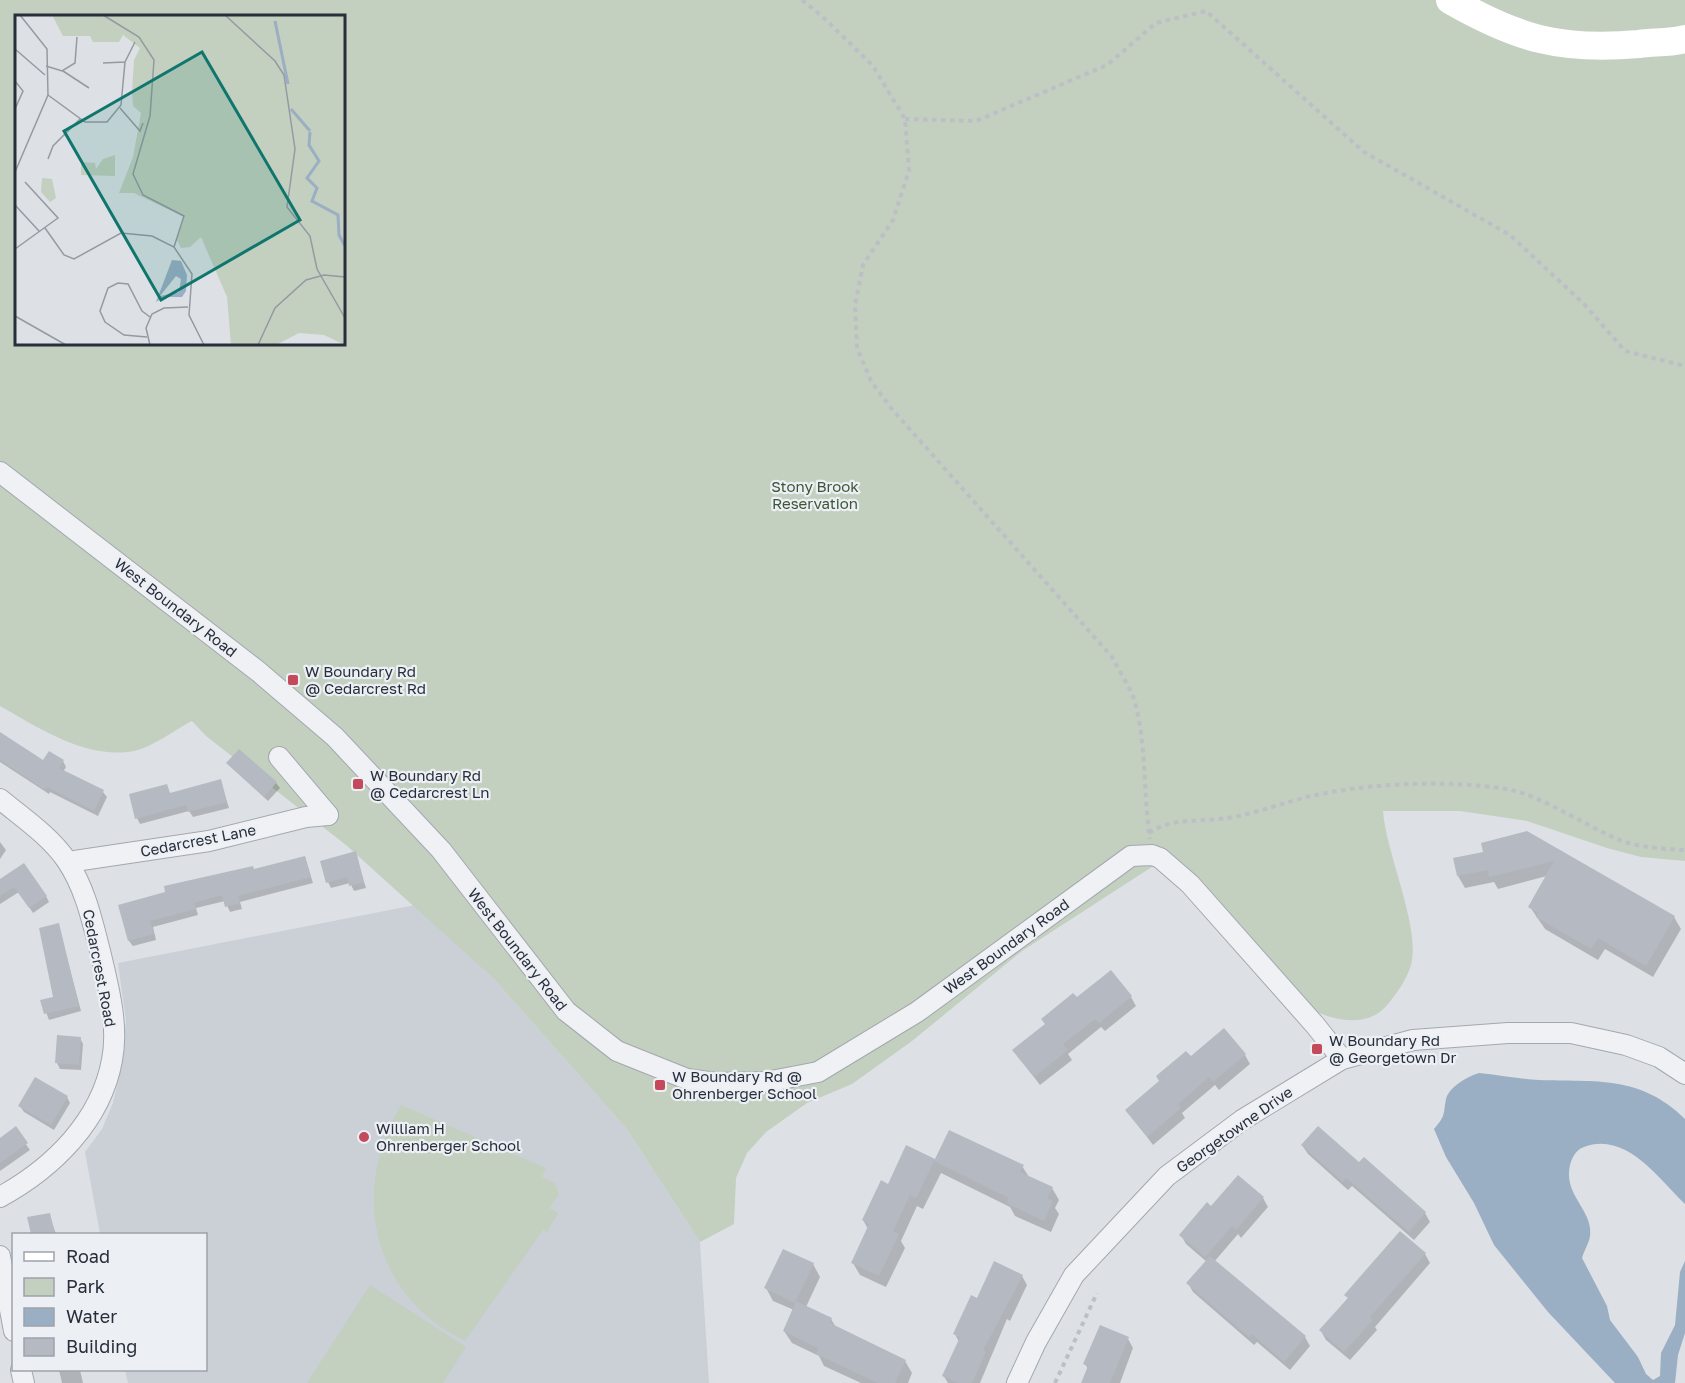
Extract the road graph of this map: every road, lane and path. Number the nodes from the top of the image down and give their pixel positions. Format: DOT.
graph roads {
  1 [pos="802,0"];
  2 [pos="1450,0"];
  3 [pos="1685,39"];
  4 [pos="905,119"];
  5 [pos="1685,366"];
  6 [pos="0,472"];
  7 [pos="279,756"];
  8 [pos="0,799"];
  9 [pos="1149,833"];
  10 [pos="1685,850"];
  11 [pos="1152,855"];
  12 [pos="68,862"];
  13 [pos="1342,1059"];
  14 [pos="1685,1074"];
  15 [pos="0,1197"];
  16 [pos="0,1256"];
  17 [pos="1097,1293"];
  18 [pos="12,1320"];
  19 [pos="1017,1383"];
  20 [pos="1055,1383"];
  1 -- 4 [label="path"];
  2 -- 3 [label="main road"];
  4 -- 5 [label="path"];
  4 -- 9 [label="path"];
  6 -- 11 [label="street, West Boundary Road"];
  7 -- 12 [label="street, Cedarcrest Lane"];
  8 -- 12 [label="street, Cedarcrest Road"];
  9 -- 10 [label="path"];
  9 -- 11 [label="path"];
  11 -- 13 [label="street"];
  12 -- 15 [label="street, Cedarcrest Road"];
  13 -- 14 [label="street, Georgetowne Drive"];
  13 -- 19 [label="street, Georgetowne Drive"];
  16 -- 18 [label="street"];
  17 -- 20 [label="path"];
}
